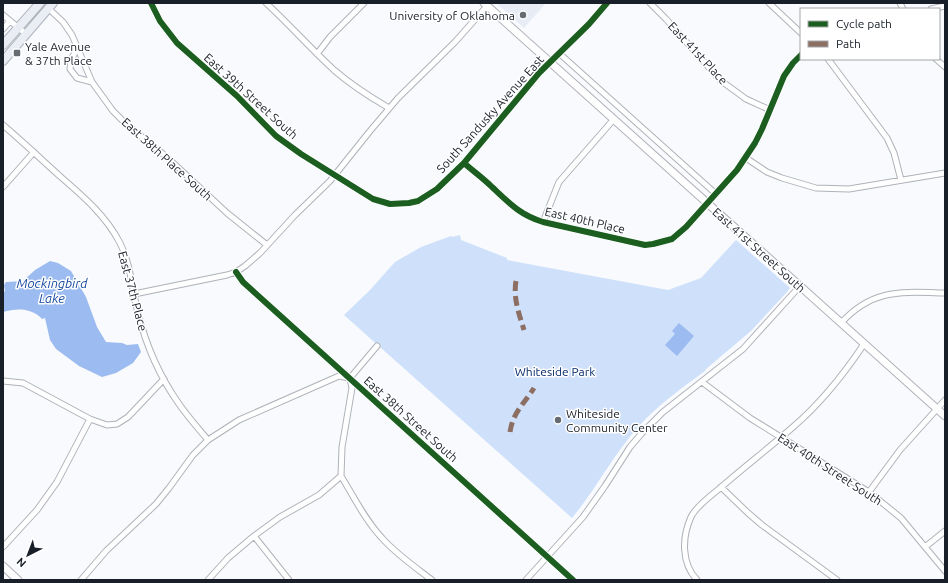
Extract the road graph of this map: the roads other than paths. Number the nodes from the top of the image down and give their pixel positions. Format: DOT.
graph roads {
  1 [pos="40,3"];
  2 [pos="151,3"];
  3 [pos="266,3"];
  4 [pos="364,3"];
  5 [pos="607,3"];
  6 [pos="650,3"];
  7 [pos="769,3"];
  8 [pos="486,4"];
  9 [pos="51,6"];
  10 [pos="3,15"];
  11 [pos="10,21"];
  12 [pos="18,28"];
  13 [pos="3,29"];
  14 [pos="800,32"];
  15 [pos="26,34"];
  16 [pos="3,45"];
  17 [pos="78,47"];
  18 [pos="317,54"];
  19 [pos="560,54"];
  20 [pos="800,56"];
  21 [pos="829,60"];
  22 [pos="937,60"];
  23 [pos="3,61"];
  24 [pos="551,62"];
  25 [pos="945,67"];
  26 [pos="92,82"];
  27 [pos="389,108"];
  28 [pos="770,110"];
  29 [pos="614,119"];
  30 [pos="3,125"];
  31 [pos="34,152"];
  32 [pos="746,158"];
  33 [pos="464,163"];
  34 [pos="945,173"];
  35 [pos="335,175"];
  36 [pos="901,180"];
  37 [pos="3,187"];
  38 [pos="716,194"];
  39 [pos="373,199"];
  40 [pos="707,204"];
  41 [pos="543,222"];
  42 [pos="267,245"];
  43 [pos="236,272"];
  44 [pos="800,286"];
  45 [pos="945,293"];
  46 [pos="134,294"];
  47 [pos="841,323"];
  48 [pos="864,344"];
  49 [pos="377,346"];
  50 [pos="350,378"];
  51 [pos="164,379"];
  52 [pos="3,381"];
  53 [pos="702,382"];
  54 [pos="945,400"];
  55 [pos="937,409"];
  56 [pos="945,416"];
  57 [pos="90,419"];
  58 [pos="780,437"];
  59 [pos="208,440"];
  60 [pos="341,476"];
  61 [pos="721,487"];
  62 [pos="869,492"];
  63 [pos="945,531"];
  64 [pos="254,536"];
  65 [pos="3,546"];
  66 [pos="925,547"];
  67 [pos="547,556"];
  68 [pos="3,566"];
  69 [pos="945,571"];
  70 [pos="18,580"];
  71 [pos="81,580"];
  72 [pos="208,580"];
  73 [pos="289,580"];
  74 [pos="432,580"];
  75 [pos="526,580"];
  76 [pos="573,580"];
  77 [pos="697,580"];
  78 [pos="837,580"];
  1 -- 12 [label="main road"];
  2 -- 35 [label="street, East 39th Street South"];
  3 -- 18 [label="street"];
  4 -- 18 [label="street"];
  5 -- 19 [label="street, South Sandusky Avenue East"];
  6 -- 28 [label="street, East 41st Place"];
  7 -- 14 [label="street"];
  8 -- 24 [label="main road, East 41st Street South"];
  8 -- 27 [label="street"];
  9 -- 15 [label="main road"];
  9 -- 17 [label="street, East 38th Place South"];
  10 -- 11 [label="street"];
  11 -- 12 [label="street"];
  11 -- 13 [label="street"];
  12 -- 15 [label="street"];
  12 -- 16 [label="main road"];
  15 -- 23 [label="main road"];
  17 -- 26 [label="street, East 38th Place South"];
  17 -- 26 [label="street"];
  18 -- 27 [label="street"];
  19 -- 24 [label="street, South Sandusky Avenue East"];
  19 -- 38 [label="street, East 41st Street South"];
  20 -- 28 [label="street, East 40th Place"];
  21 -- 36 [label="street"];
  22 -- 25 [label="street"];
  24 -- 29 [label="main road, East 41st Street South"];
  24 -- 33 [label="street, South Sandusky Avenue East"];
  26 -- 42 [label="street, East 38th Place South"];
  27 -- 35 [label="street"];
  28 -- 32 [label="street, East 40th Place"];
  29 -- 40 [label="main road, East 41st Street South"];
  29 -- 41 [label="street"];
  30 -- 31 [label="street, East 37th Place"];
  31 -- 37 [label="street"];
  31 -- 46 [label="street, East 37th Place"];
  32 -- 36 [label="street"];
  32 -- 38 [label="street, East 40th Place"];
  33 -- 39 [label="street, South Sandusky Avenue East"];
  33 -- 41 [label="street, East 40th Place"];
  34 -- 36 [label="street"];
  35 -- 39 [label="street, East 39th Street South"];
  35 -- 42 [label="street"];
  38 -- 40 [label="street, East 40th Place"];
  40 -- 41 [label="street, East 40th Place"];
  40 -- 44 [label="main road, East 41st Street South"];
  42 -- 43 [label="street"];
  43 -- 46 [label="street"];
  43 -- 50 [label="street, East 38th Street South"];
  44 -- 47 [label="main road, East 41st Street South"];
  44 -- 53 [label="street"];
  45 -- 47 [label="street"];
  46 -- 51 [label="street, East 37th Place"];
  47 -- 48 [label="main road, East 41st Street South"];
  48 -- 55 [label="main road, East 41st Street South"];
  48 -- 58 [label="street"];
  49 -- 50 [label="street"];
  50 -- 59 [label="street"];
  50 -- 60 [label="street"];
  50 -- 67 [label="street, East 38th Street South"];
  51 -- 57 [label="street"];
  51 -- 59 [label="street, East 37th Place"];
  52 -- 57 [label="street"];
  53 -- 58 [label="street, East 40th Street South"];
  53 -- 67 [label="street"];
  54 -- 55 [label="street"];
  55 -- 56 [label="main road, East 41st Street South"];
  55 -- 62 [label="street"];
  57 -- 65 [label="street"];
  58 -- 61 [label="street"];
  58 -- 62 [label="street, East 40th Street South"];
  59 -- 71 [label="street"];
  60 -- 64 [label="street"];
  60 -- 74 [label="street"];
  61 -- 77 [label="street"];
  61 -- 78 [label="street"];
  62 -- 66 [label="street, East 40th Street South"];
  63 -- 66 [label="street"];
  64 -- 72 [label="street"];
  64 -- 73 [label="street"];
  66 -- 69 [label="street, East 40th Street South"];
  67 -- 75 [label="street"];
  67 -- 76 [label="street, East 38th Street South"];
  68 -- 70 [label="main road"];
}
